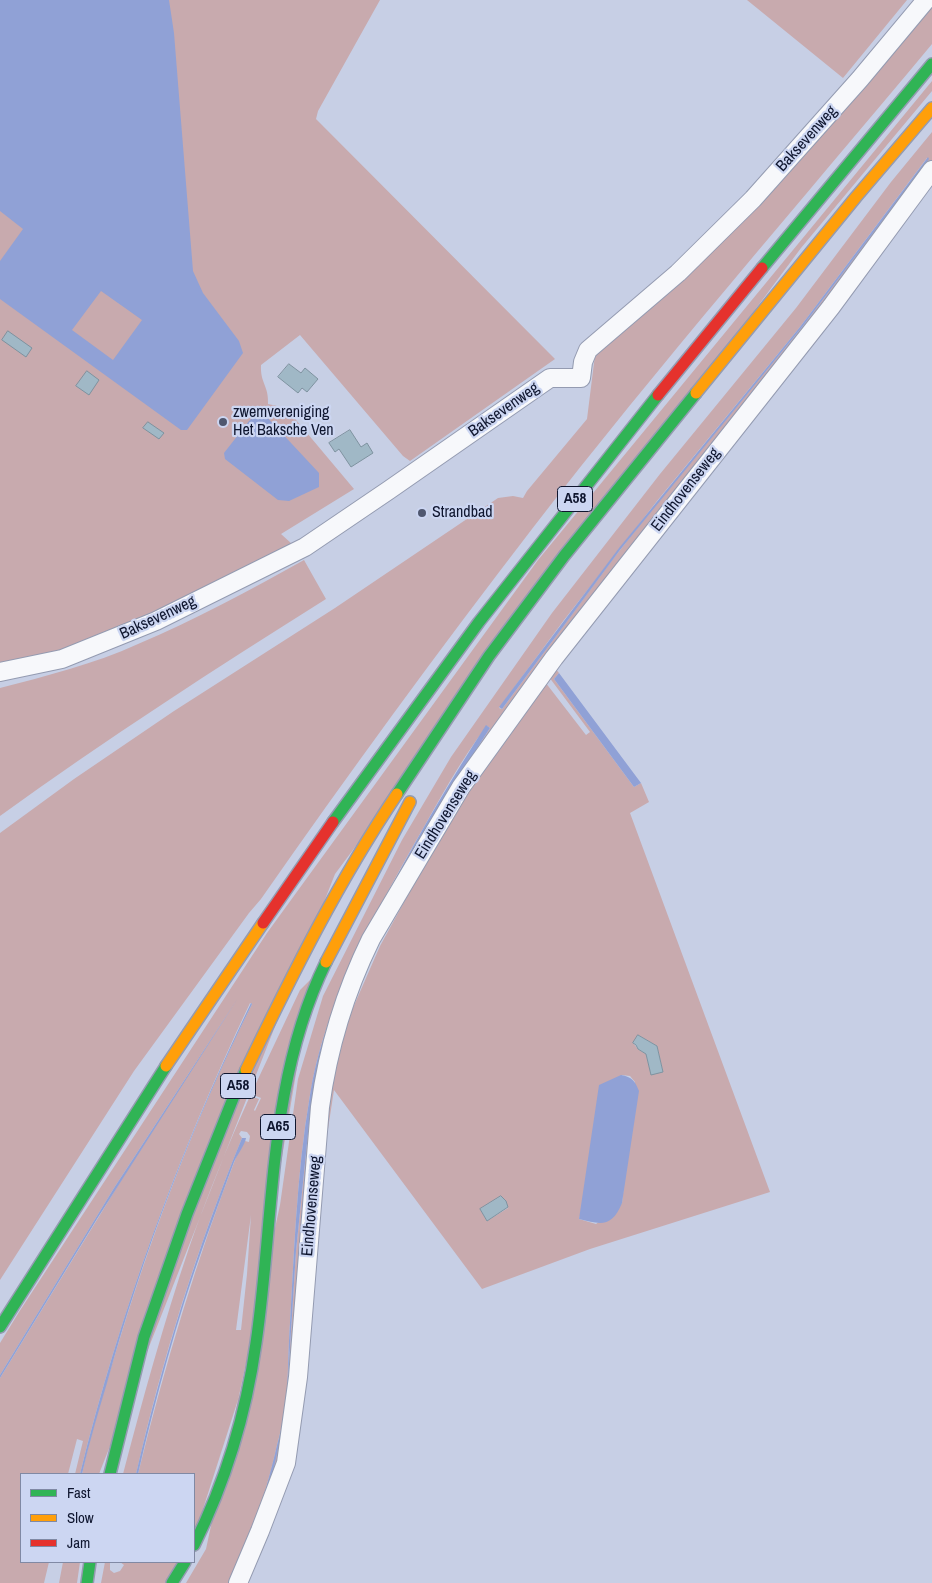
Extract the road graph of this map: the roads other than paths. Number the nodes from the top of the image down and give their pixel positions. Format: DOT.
graph roads {
  1 [pos="926,0"];
  2 [pos="932,64"];
  3 [pos="932,108"];
  4 [pos="932,170"];
  5 [pos="0,672"];
  6 [pos="439,730"];
  7 [pos="423,776"];
  8 [pos="415,793"];
  9 [pos="0,1327"];
  10 [pos="110,1473"];
  11 [pos="195,1543"];
  12 [pos="90,1563"];
  13 [pos="184,1563"];
  14 [pos="87,1583"];
  15 [pos="172,1583"];
  16 [pos="238,1583"];
  1 -- 5 [label="street, Baksevenweg"];
  2 -- 9 [label="highway, A58"];
  3 -- 6 [label="highway, A58"];
  4 -- 16 [label="street, Eindhovenseweg"];
  6 -- 7 [label="highway"];
  6 -- 10 [label="highway, A58"];
  8 -- 11 [label="highway, A65"];
  12 -- 14 [label="highway"];
  13 -- 15 [label="highway"];
}
